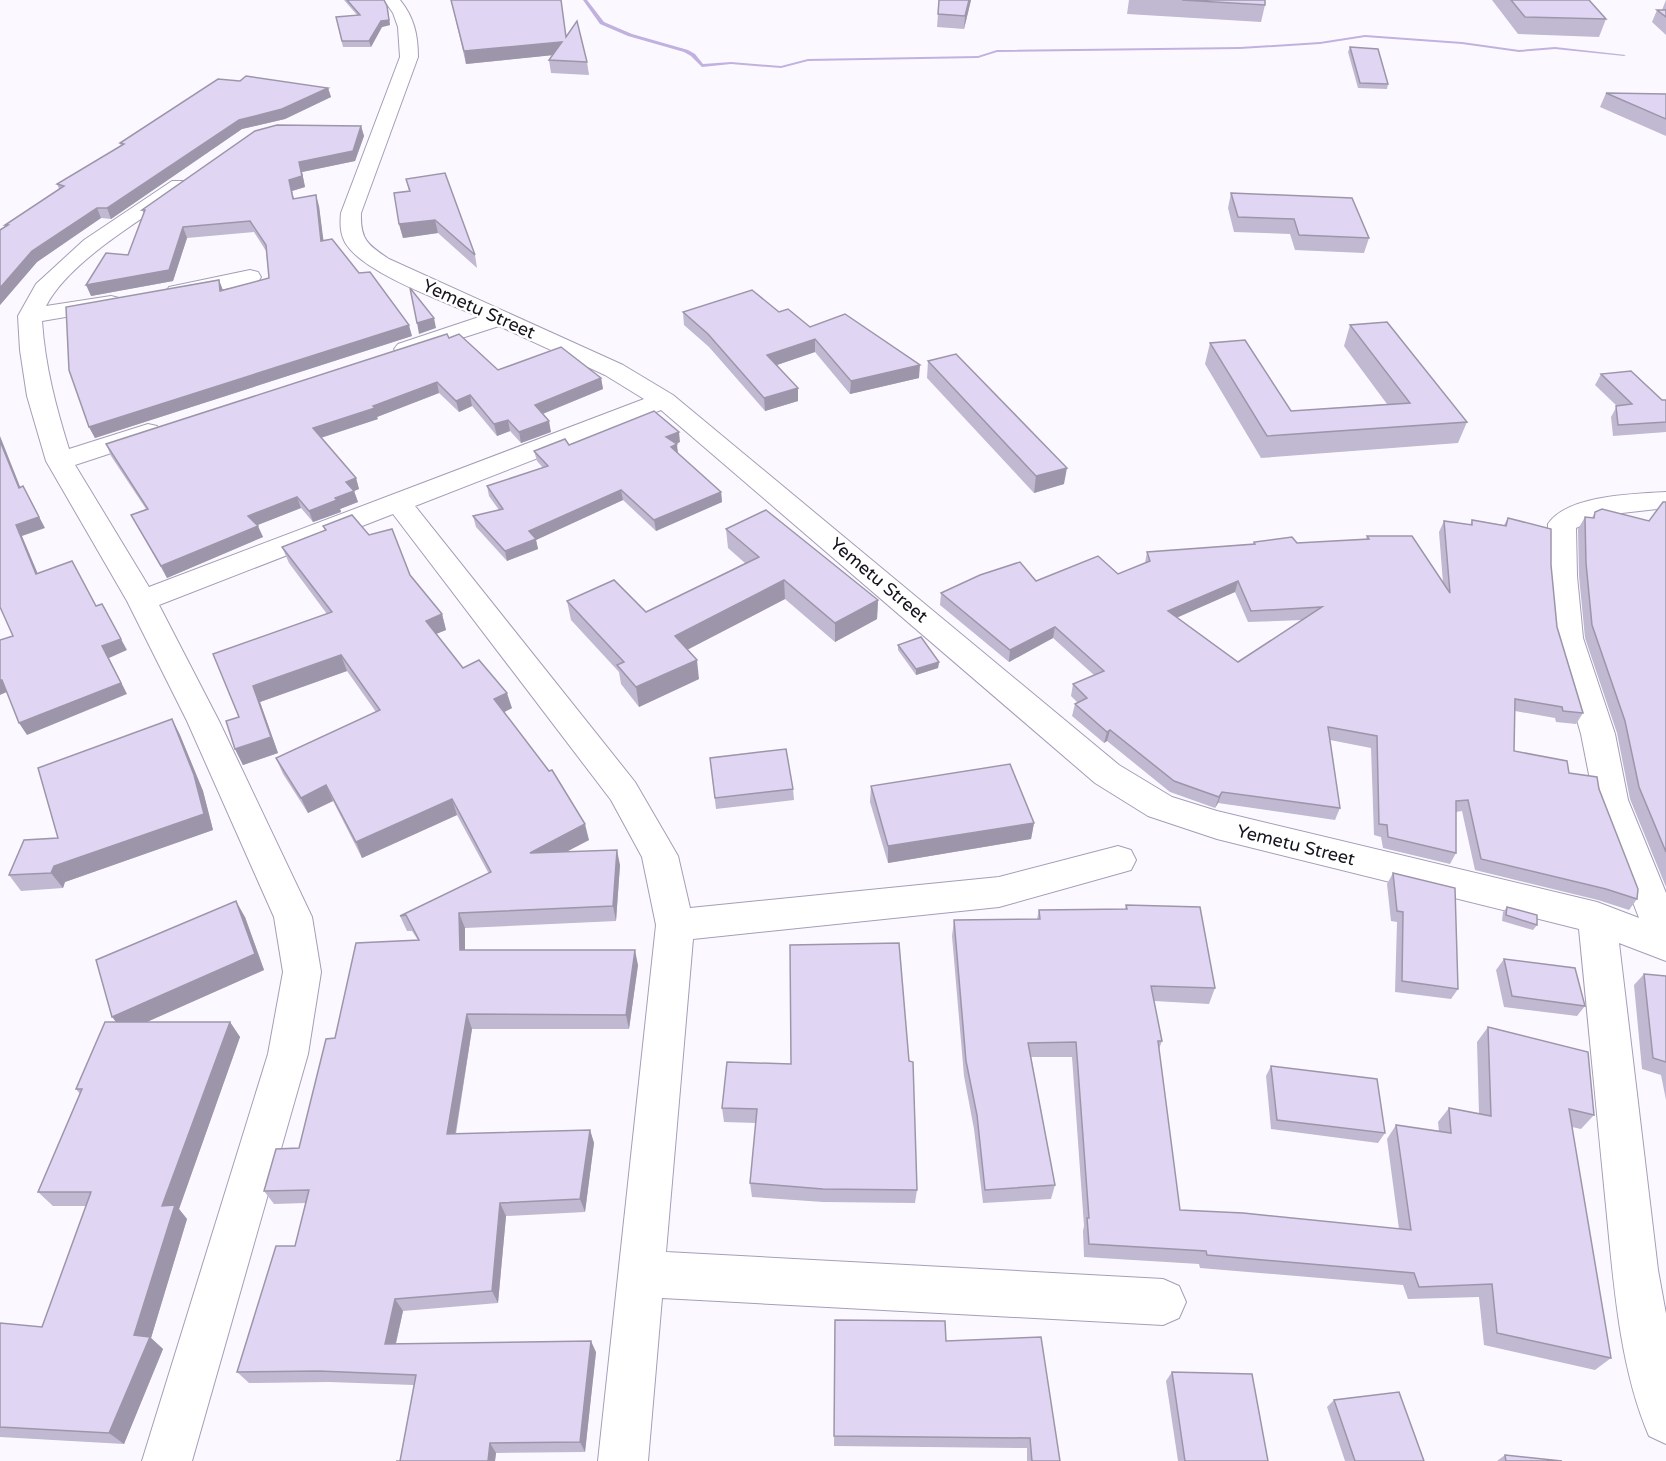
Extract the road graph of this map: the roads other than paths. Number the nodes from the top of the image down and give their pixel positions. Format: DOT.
graph roads {
  1 [pos="392,0"];
  2 [pos="349,128"];
  3 [pos="383,128"];
  4 [pos="204,168"];
  5 [pos="250,278"];
  6 [pos="30,316"];
  7 [pos="498,319"];
  8 [pos="386,355"];
  9 [pos="664,400"];
  10 [pos="172,425"];
  11 [pos="59,461"];
  12 [pos="1666,500"];
  13 [pos="398,502"];
  14 [pos="142,601"];
  15 [pos="1118,860"];
  16 [pos="1597,918"];
  17 [pos="675,925"];
  18 [pos="1666,940"];
  19 [pos="1666,945"];
  20 [pos="642,1274"];
  21 [pos="1163,1302"];
  22 [pos="1666,1419"];
  23 [pos="167,1461"];
  24 [pos="623,1461"];
  1 -- 3 [label="street, Yemetu Street"];
  2 -- 3 [label="street"];
  3 -- 7 [label="street, Yemetu Street"];
  4 -- 6 [label="street"];
  5 -- 6 [label="street"];
  6 -- 11 [label="street"];
  7 -- 8 [label="street"];
  7 -- 9 [label="street, Yemetu Street"];
  9 -- 13 [label="street"];
  9 -- 16 [label="street, Yemetu Street"];
  10 -- 11 [label="street"];
  11 -- 14 [label="street"];
  12 -- 18 [label="street"];
  13 -- 14 [label="street"];
  13 -- 17 [label="street"];
  14 -- 23 [label="street"];
  15 -- 17 [label="street"];
  16 -- 19 [label="street, Yemetu Street"];
  16 -- 22 [label="street"];
  17 -- 20 [label="street"];
  20 -- 21 [label="street"];
  20 -- 24 [label="street"];
}
